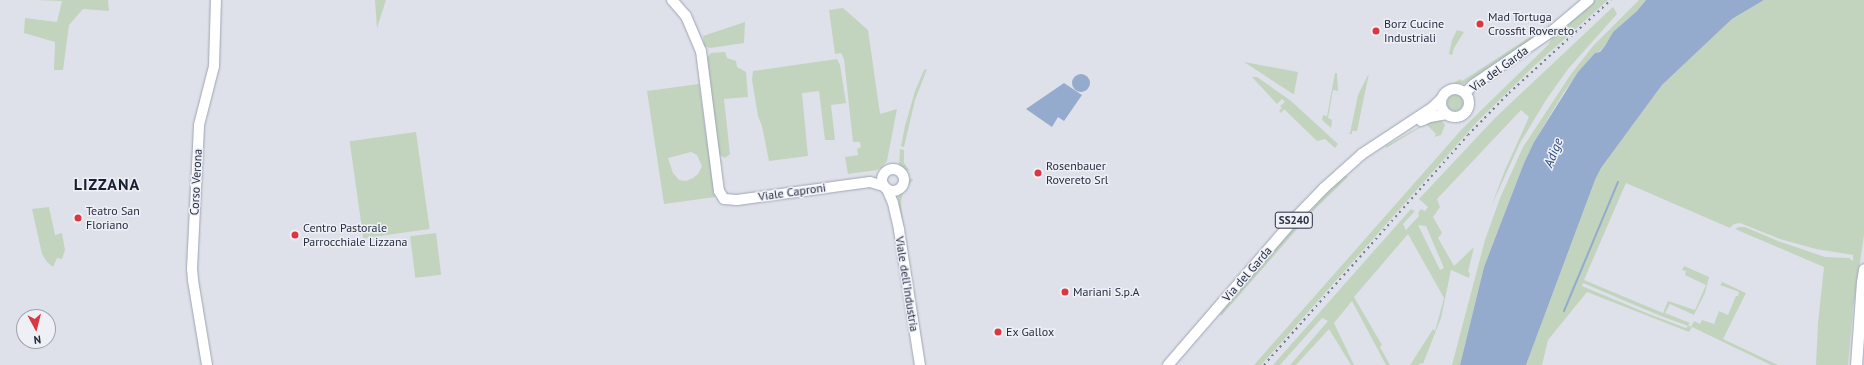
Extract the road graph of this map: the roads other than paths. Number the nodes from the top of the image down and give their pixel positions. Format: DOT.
graph roads {
  1 [pos="216,0"];
  2 [pos="672,0"];
  3 [pos="1589,0"];
  4 [pos="1465,93"];
  5 [pos="1441,99"];
  6 [pos="1447,114"];
  7 [pos="884,174"];
  8 [pos="870,182"];
  9 [pos="885,188"];
  10 [pos="898,190"];
  11 [pos="893,204"];
  12 [pos="1864,269"];
  13 [pos="1864,353"];
  14 [pos="207,365"];
  15 [pos="920,365"];
  16 [pos="1168,365"];
  17 [pos="1173,365"];
  18 [pos="1856,365"];
  19 [pos="1863,365"];
  1 -- 14 [label="main road, Corso Verona"];
  2 -- 8 [label="main road, Viale Caproni"];
  3 -- 4 [label="main road, Via del Garda"];
  4 -- 5 [label="main road, Via del Garda"];
  4 -- 6 [label="main road, Via del Garda"];
  5 -- 6 [label="main road"];
  5 -- 16 [label="main road, Via del Garda / SS240"];
  6 -- 17 [label="main road, Via del Garda / SS240"];
  7 -- 8 [label="main road, Viale Caproni"];
  7 -- 9 [label="main road"];
  7 -- 10 [label="main road"];
  8 -- 9 [label="main road, Viale Caproni"];
  9 -- 10 [label="main road, Viale Caproni"];
  9 -- 11 [label="main road, Viale dell'Industria"];
  10 -- 11 [label="main road, Viale dell'Industria"];
  11 -- 15 [label="main road, Viale dell'Industria"];
  12 -- 18 [label="highway"];
  13 -- 19 [label="highway"];
}
